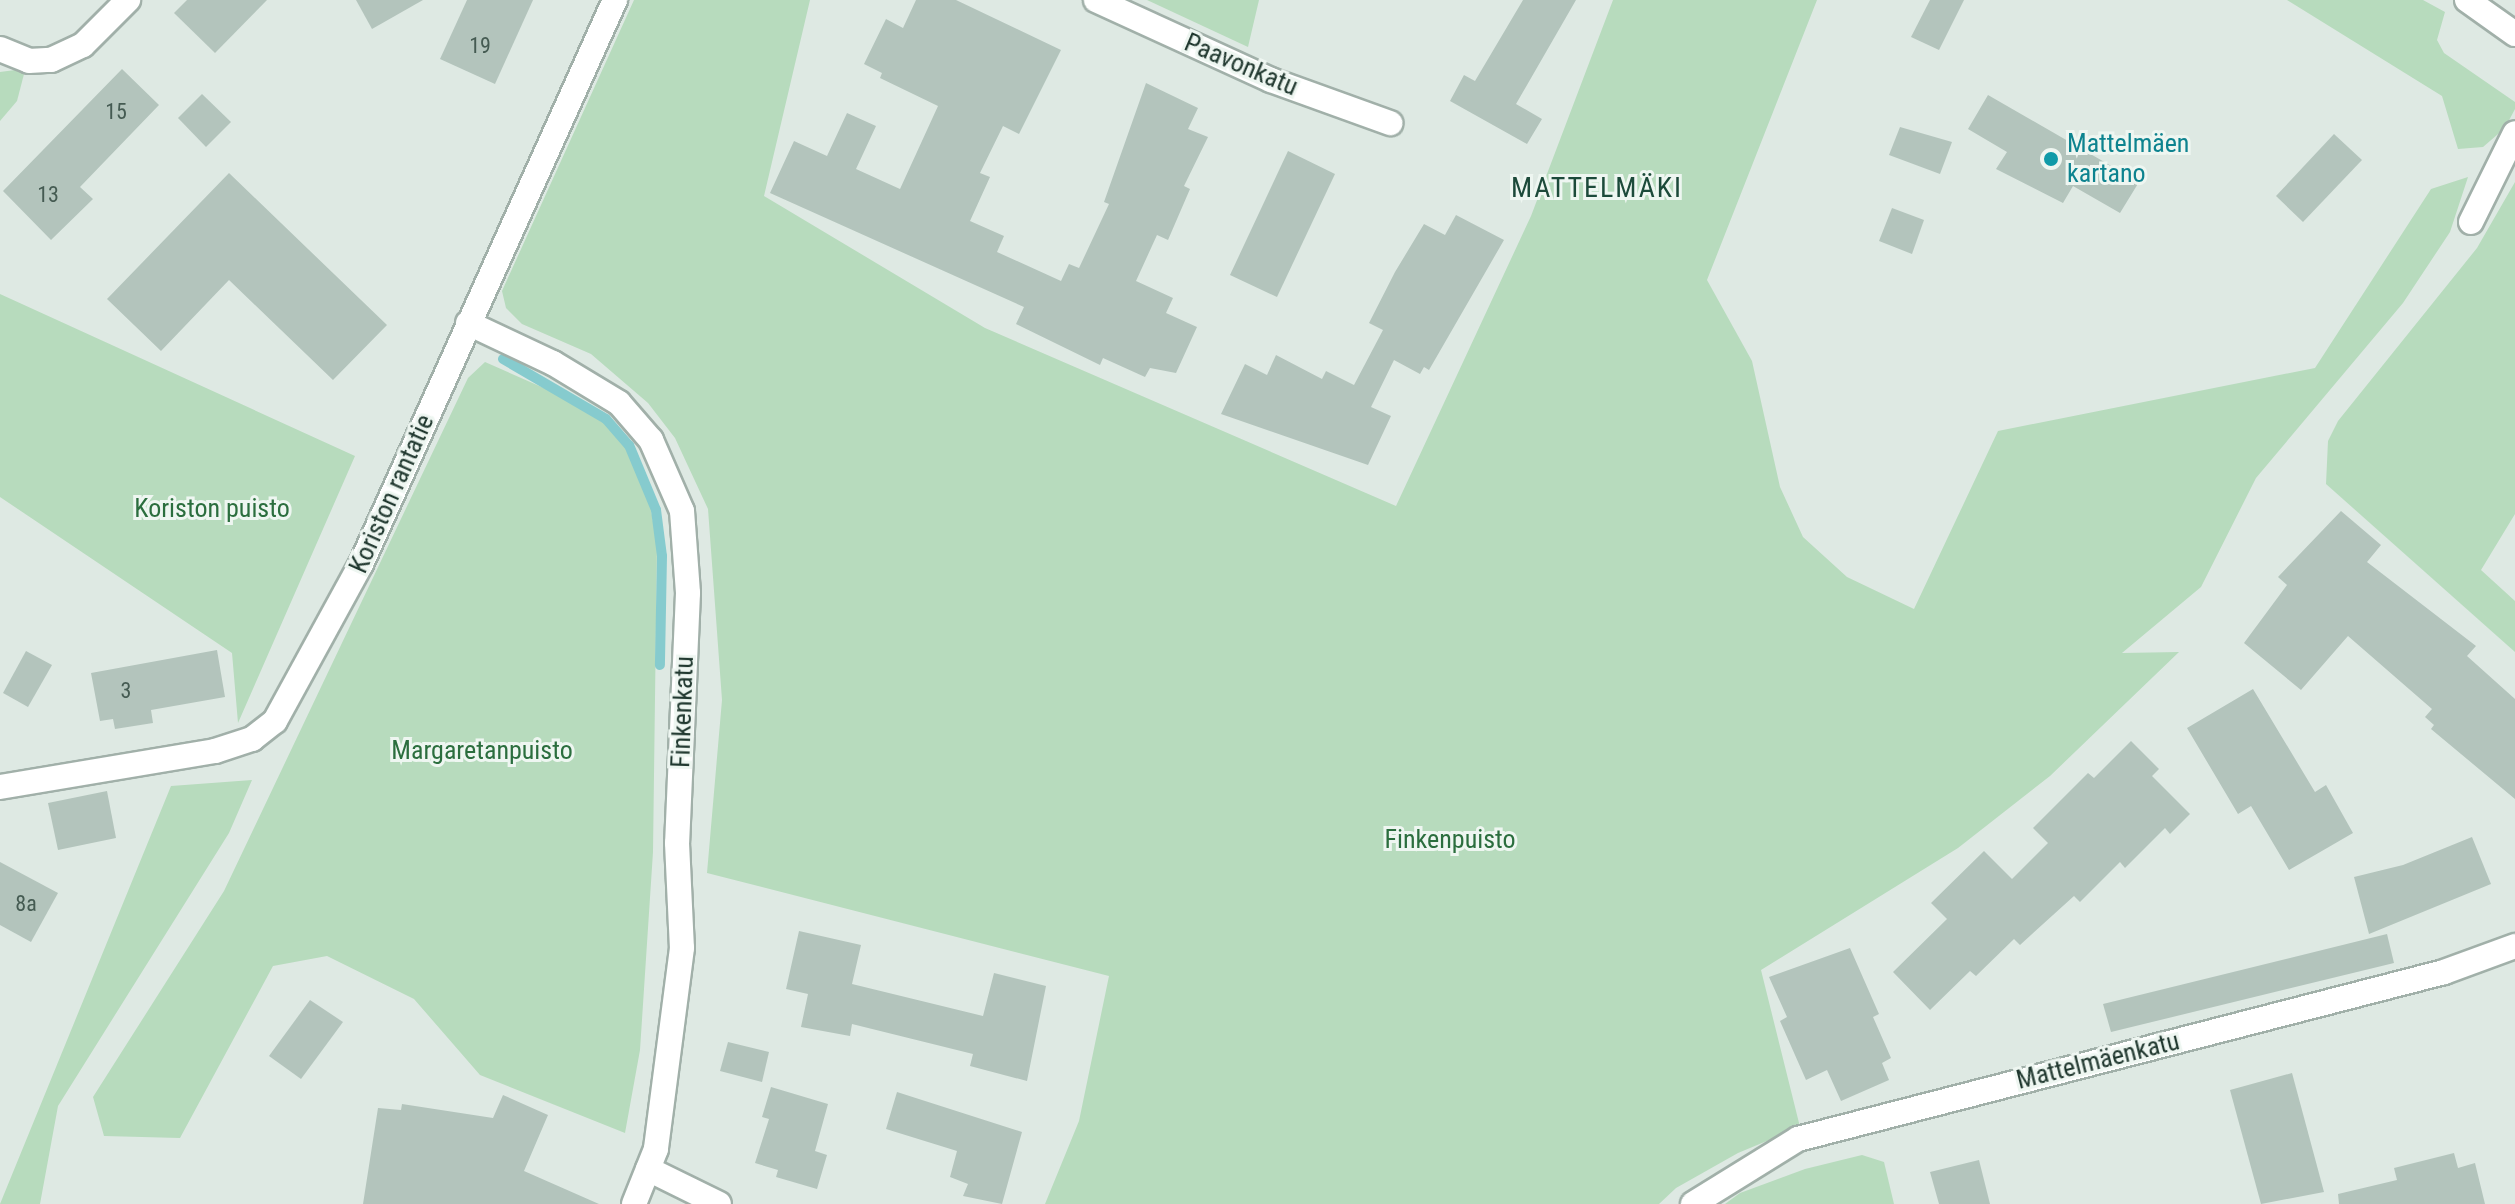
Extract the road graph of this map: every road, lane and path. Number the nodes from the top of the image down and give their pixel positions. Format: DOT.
graph roads {
  1 [pos="128,0"];
  2 [pos="615,0"];
  3 [pos="1096,0"];
  4 [pos="2467,0"];
  5 [pos="2515,34"];
  6 [pos="0,49"];
  7 [pos="1390,123"];
  8 [pos="2515,133"];
  9 [pos="2471,222"];
  10 [pos="468,323"];
  11 [pos="0,787"];
  12 [pos="2515,946"];
  13 [pos="648,1169"];
  14 [pos="634,1204"];
  15 [pos="719,1204"];
  16 [pos="1693,1204"];
  1 -- 6 [label="street"];
  2 -- 10 [label="street, Koriston rantatie"];
  3 -- 7 [label="street, Paavonkatu"];
  4 -- 5 [label="street"];
  8 -- 9 [label="street"];
  10 -- 11 [label="street, Koriston rantatie"];
  10 -- 13 [label="street, Finkenkatu"];
  12 -- 16 [label="street, Mattelmäenkatu"];
  13 -- 14 [label="street, Finkenkatu"];
  13 -- 15 [label="street"];
}
